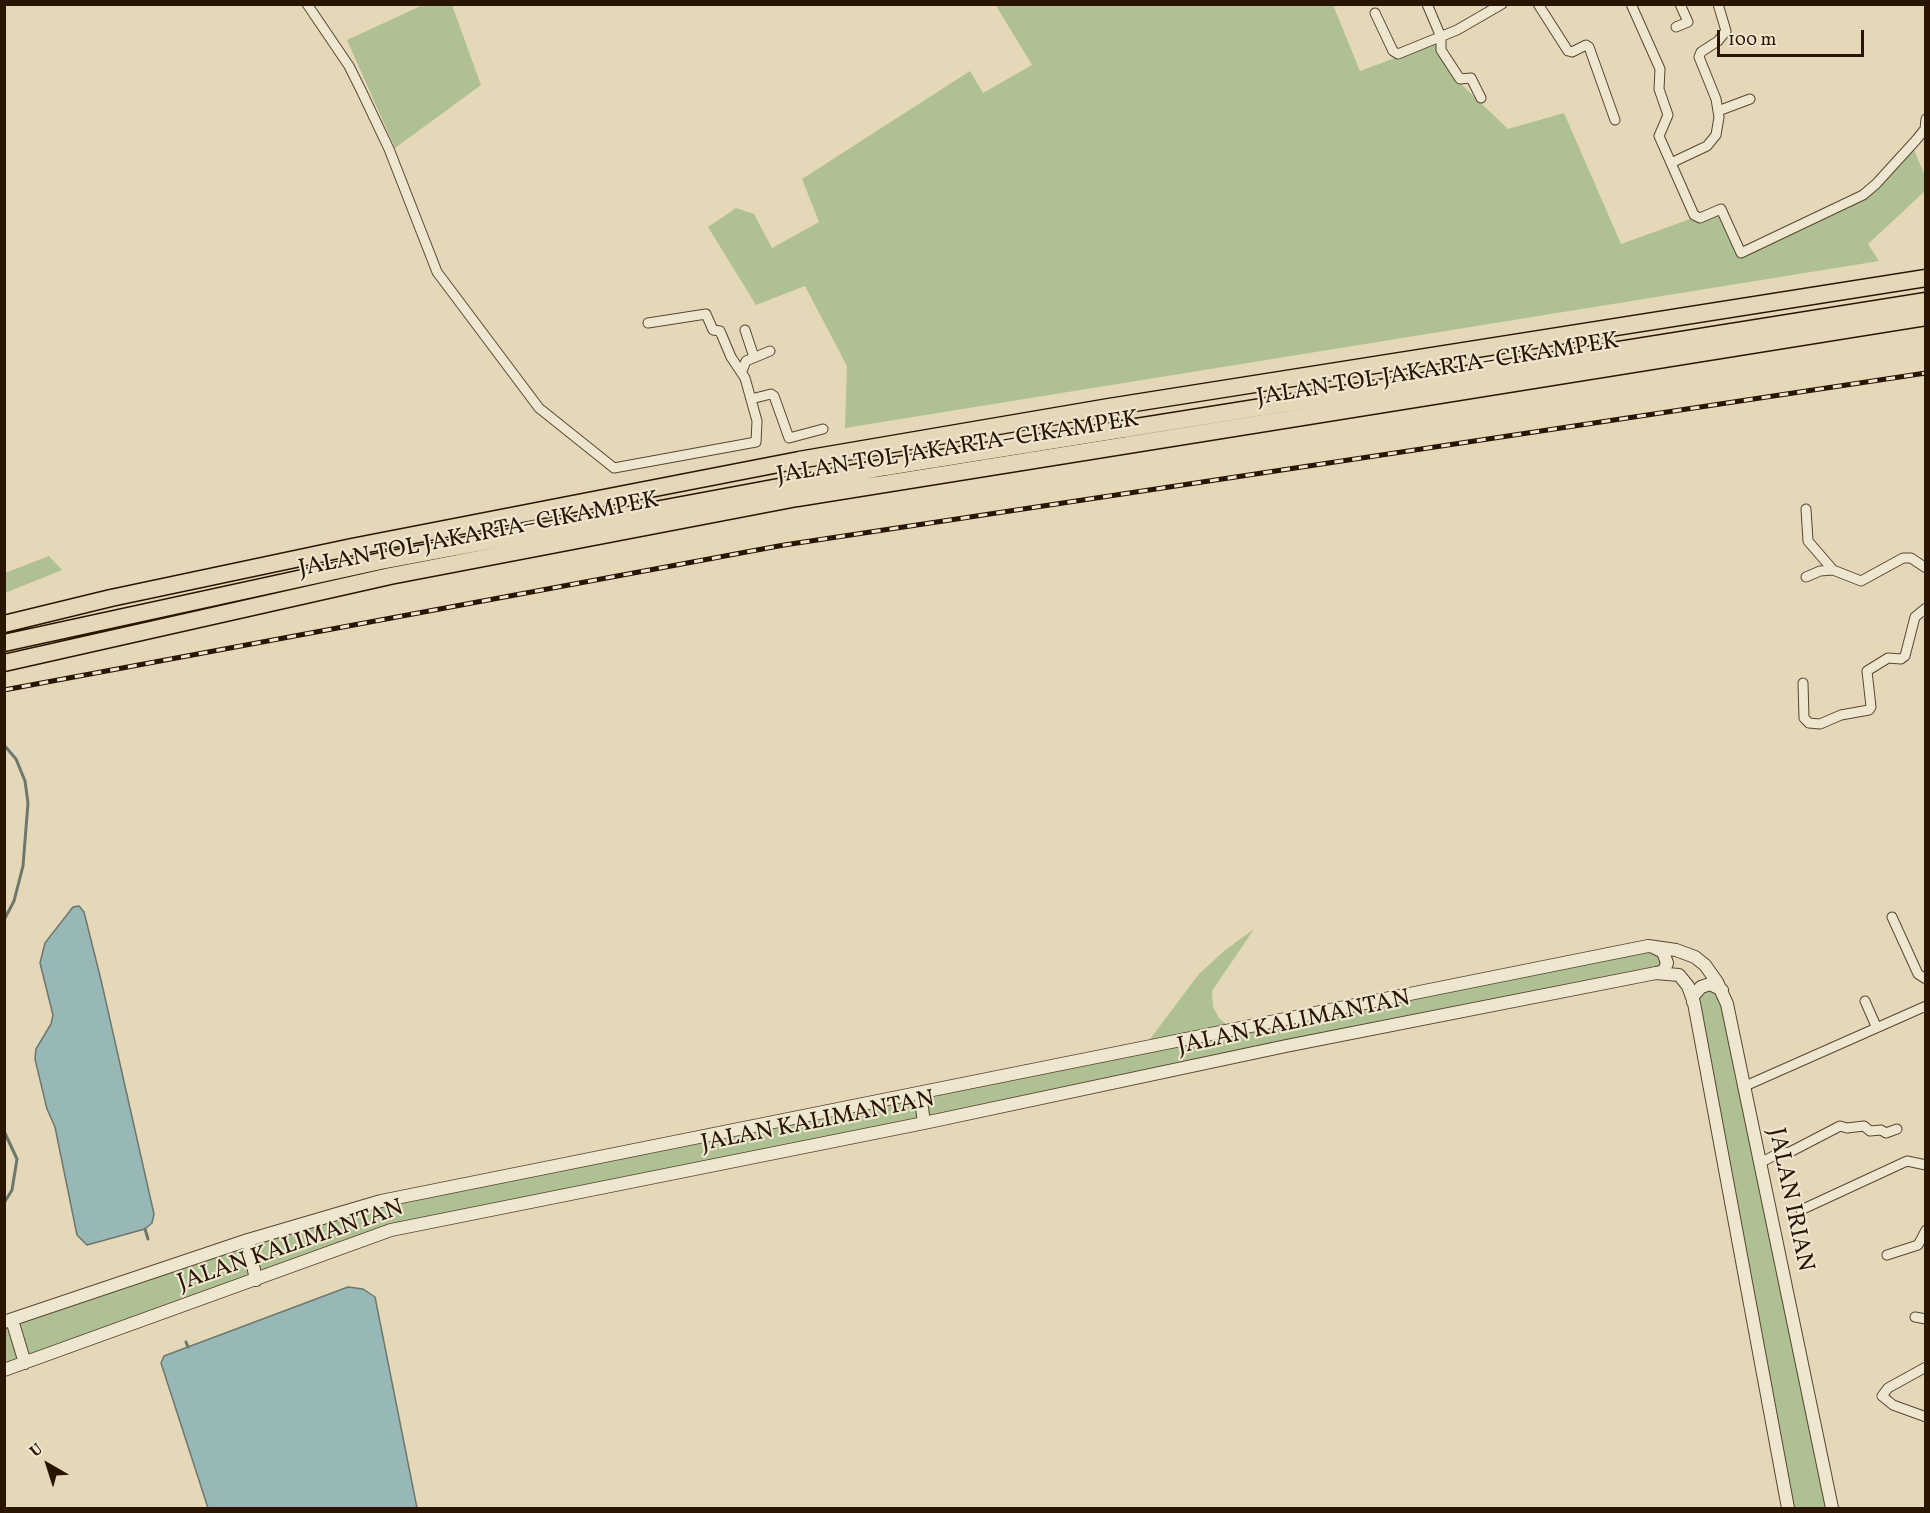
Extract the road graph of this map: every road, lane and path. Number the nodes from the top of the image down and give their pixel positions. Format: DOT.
graph roads {
  1 [pos="1427,4"];
  2 [pos="1502,4"];
  3 [pos="1538,4"];
  4 [pos="1631,4"];
  5 [pos="1680,4"];
  6 [pos="1718,4"];
  7 [pos="309,5"];
  8 [pos="1375,13"];
  9 [pos="1676,27"];
  10 [pos="1441,37"];
  11 [pos="1481,98"];
  12 [pos="1750,99"];
  13 [pos="1718,111"];
  14 [pos="1926,119"];
  15 [pos="1615,120"];
  16 [pos="1671,163"];
  17 [pos="1926,278"];
  18 [pos="1926,290"];
  19 [pos="1926,300"];
  20 [pos="1926,317"];
  21 [pos="648,323"];
  22 [pos="745,330"];
  23 [pos="770,351"];
  24 [pos="754,357"];
  25 [pos="742,371"];
  26 [pos="751,399"];
  27 [pos="823,429"];
  28 [pos="1806,509"];
  29 [pos="1926,568"];
  30 [pos="1833,570"];
  31 [pos="1806,578"];
  32 [pos="1926,608"];
  33 [pos="4,624"];
  34 [pos="4,633"];
  35 [pos="4,643"];
  36 [pos="7,662"];
  37 [pos="1803,683"];
  38 [pos="1892,917"];
  39 [pos="1648,946"];
  40 [pos="1656,973"];
  41 [pos="1926,979"];
  42 [pos="1722,990"];
  43 [pos="1865,1001"];
  44 [pos="1693,1002"];
  45 [pos="1926,1006"];
  46 [pos="1875,1026"];
  47 [pos="1743,1087"];
  48 [pos="920,1093"];
  49 [pos="924,1123"];
  50 [pos="1897,1129"];
  51 [pos="1760,1163"];
  52 [pos="1926,1165"];
  53 [pos="1801,1210"];
  54 [pos="1926,1230"];
  55 [pos="248,1240"];
  56 [pos="1887,1255"];
  57 [pos="256,1280"];
  58 [pos="1915,1317"];
  59 [pos="1926,1319"];
  60 [pos="8,1321"];
  61 [pos="25,1363"];
  62 [pos="1926,1367"];
  63 [pos="4,1370"];
  64 [pos="1926,1417"];
  65 [pos="1788,1509"];
  66 [pos="1832,1509"];
  1 -- 10 [label="street"];
  2 -- 10 [label="street"];
  3 -- 15 [label="street"];
  4 -- 16 [label="street"];
  5 -- 9 [label="street"];
  6 -- 13 [label="street"];
  7 -- 26 [label="street"];
  8 -- 10 [label="street"];
  10 -- 11 [label="street"];
  12 -- 13 [label="street"];
  13 -- 16 [label="street"];
  14 -- 16 [label="street"];
  17 -- 33 [label="highway, JALAN TOL JAKARTA–CIKAMPEK"];
  18 -- 34 [label="highway"];
  19 -- 35 [label="highway"];
  20 -- 36 [label="highway, JALAN TOL JAKARTA–CIKAMPEK"];
  21 -- 25 [label="street"];
  22 -- 24 [label="street"];
  23 -- 24 [label="street"];
  24 -- 25 [label="street"];
  25 -- 26 [label="street"];
  26 -- 27 [label="street"];
  28 -- 30 [label="street"];
  29 -- 30 [label="street"];
  30 -- 31 [label="street"];
  32 -- 37 [label="street"];
  38 -- 41 [label="street"];
  39 -- 40 [label="street"];
  39 -- 42 [label="street, JALAN IRIAN"];
  39 -- 48 [label="street, JALAN KALIMANTAN"];
  40 -- 44 [label="street"];
  40 -- 49 [label="street, JALAN KALIMANTAN"];
  42 -- 44 [label="street"];
  42 -- 47 [label="street, JALAN IRIAN"];
  43 -- 46 [label="street"];
  44 -- 65 [label="street"];
  45 -- 46 [label="street"];
  46 -- 47 [label="street"];
  47 -- 51 [label="street, JALAN IRIAN"];
  48 -- 49 [label="street"];
  48 -- 55 [label="street, JALAN KALIMANTAN"];
  49 -- 57 [label="street, JALAN KALIMANTAN"];
  50 -- 51 [label="street"];
  51 -- 66 [label="street, JALAN IRIAN"];
  52 -- 53 [label="street"];
  54 -- 56 [label="street"];
  55 -- 57 [label="street"];
  55 -- 60 [label="street, JALAN KALIMANTAN"];
  57 -- 61 [label="street, JALAN KALIMANTAN"];
  58 -- 59 [label="street"];
  60 -- 61 [label="street"];
  61 -- 63 [label="street, JALAN KALIMANTAN"];
  62 -- 64 [label="street"];
}
